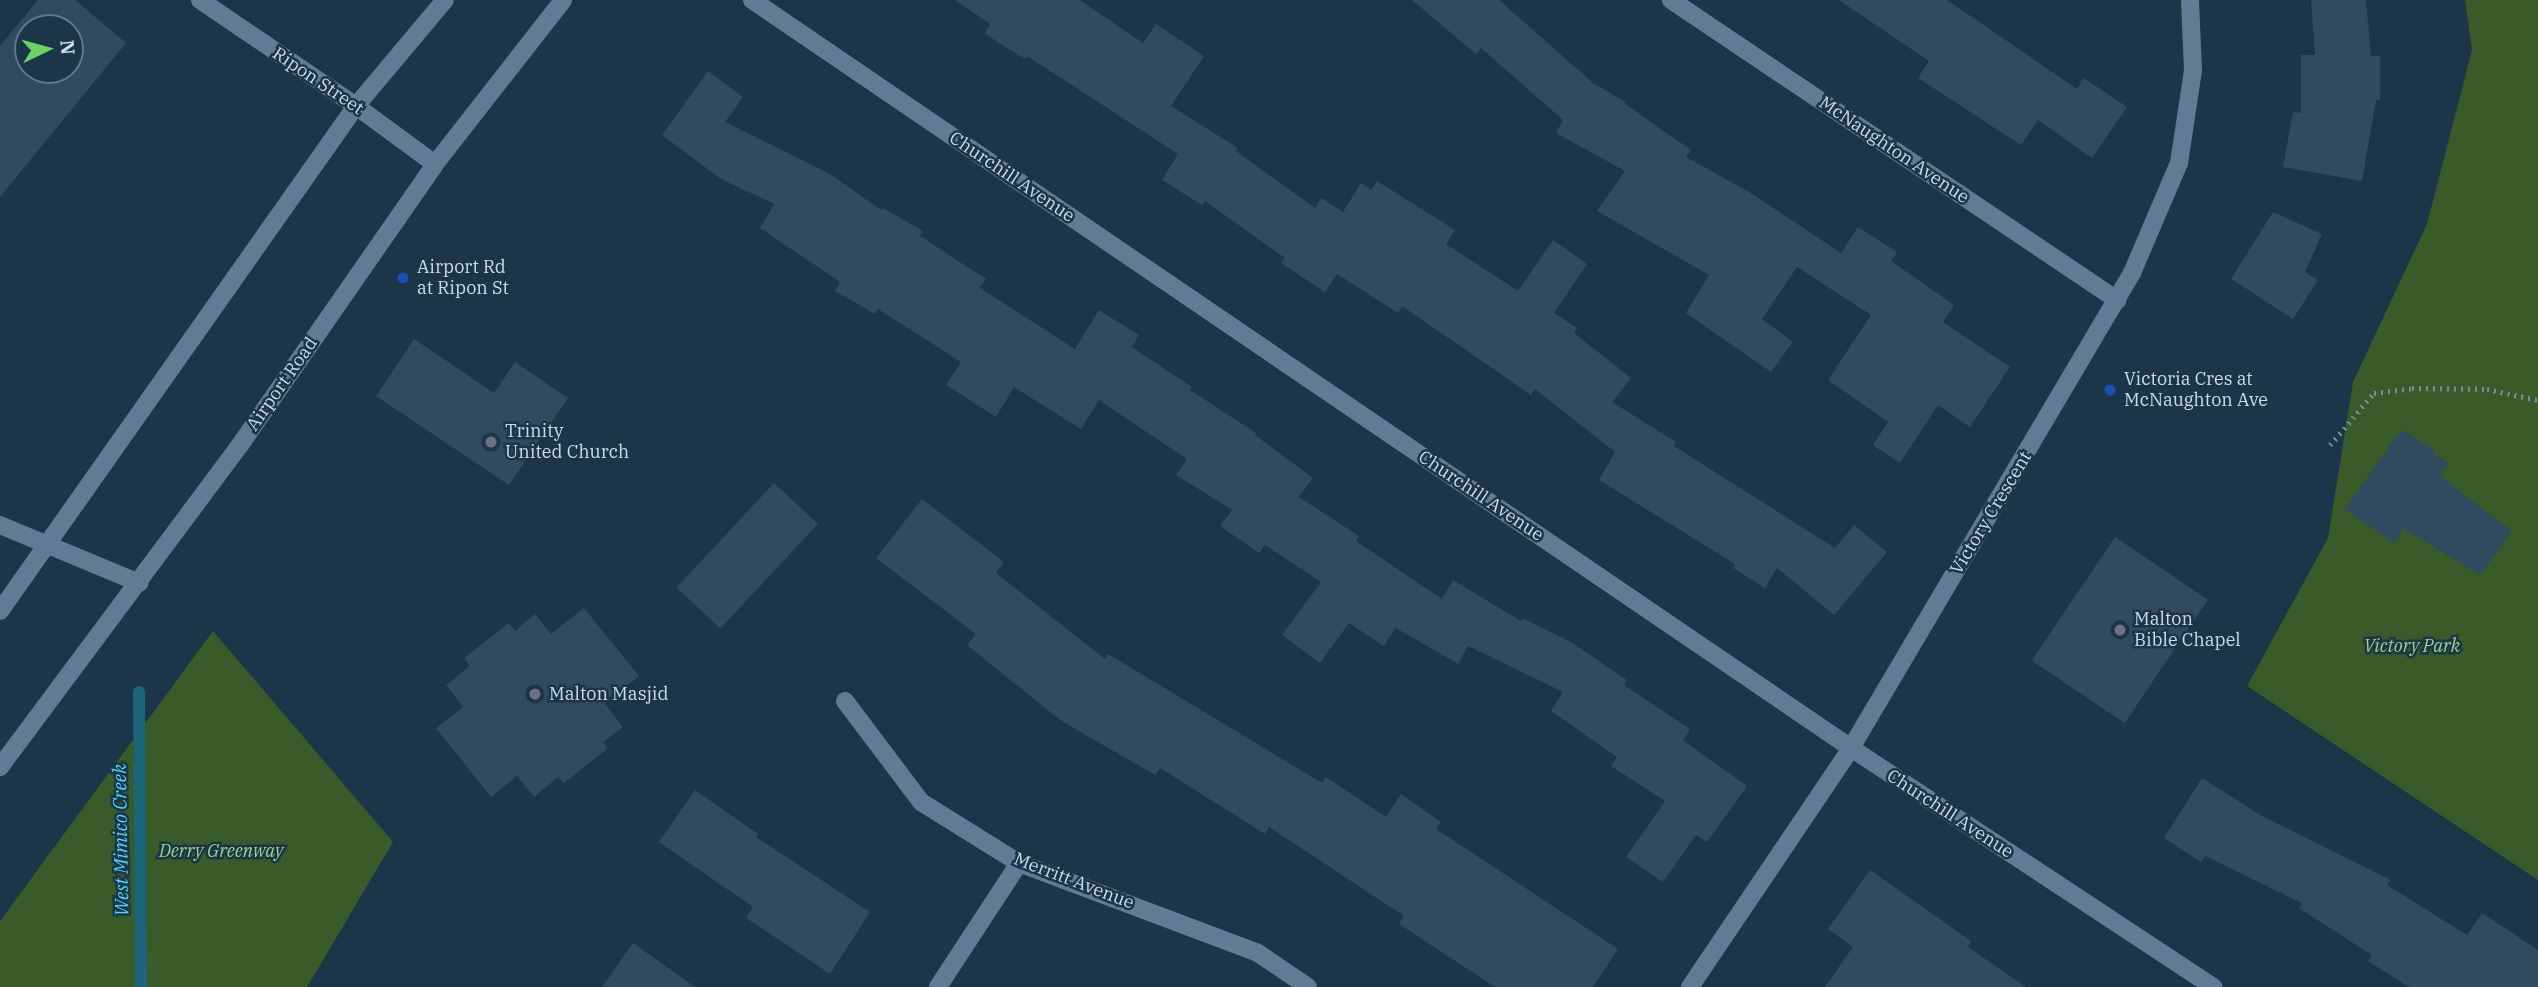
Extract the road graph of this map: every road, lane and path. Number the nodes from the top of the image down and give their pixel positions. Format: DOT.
graph roads {
  1 [pos="200,0"];
  2 [pos="444,0"];
  3 [pos="563,0"];
  4 [pos="752,0"];
  5 [pos="1671,0"];
  6 [pos="2190,0"];
  7 [pos="356,106"];
  8 [pos="435,164"];
  9 [pos="2117,300"];
  10 [pos="2538,400"];
  11 [pos="2330,445"];
  12 [pos="0,525"];
  13 [pos="46,544"];
  14 [pos="139,583"];
  15 [pos="0,611"];
  16 [pos="845,701"];
  17 [pos="1851,748"];
  18 [pos="0,767"];
  19 [pos="1019,863"];
  20 [pos="938,987"];
  21 [pos="1308,987"];
  22 [pos="1690,987"];
  23 [pos="2213,987"];
  1 -- 7 [label="street, Ripon Street"];
  2 -- 7 [label="street"];
  3 -- 8 [label="street, Airport Road"];
  4 -- 17 [label="street, Churchill Avenue"];
  5 -- 9 [label="street, McNaughton Avenue"];
  6 -- 9 [label="street, Victory Crescent"];
  7 -- 8 [label="street, Ripon Street"];
  7 -- 13 [label="street"];
  8 -- 14 [label="street, Airport Road"];
  9 -- 17 [label="street, Victory Crescent"];
  10 -- 11 [label="path"];
  12 -- 13 [label="street"];
  13 -- 14 [label="street"];
  13 -- 15 [label="street"];
  14 -- 18 [label="street, Airport Road"];
  16 -- 19 [label="street, Merritt Avenue"];
  17 -- 22 [label="street, Victory Crescent"];
  17 -- 23 [label="street, Churchill Avenue"];
  19 -- 20 [label="street"];
  19 -- 21 [label="street, Merritt Avenue"];
}
